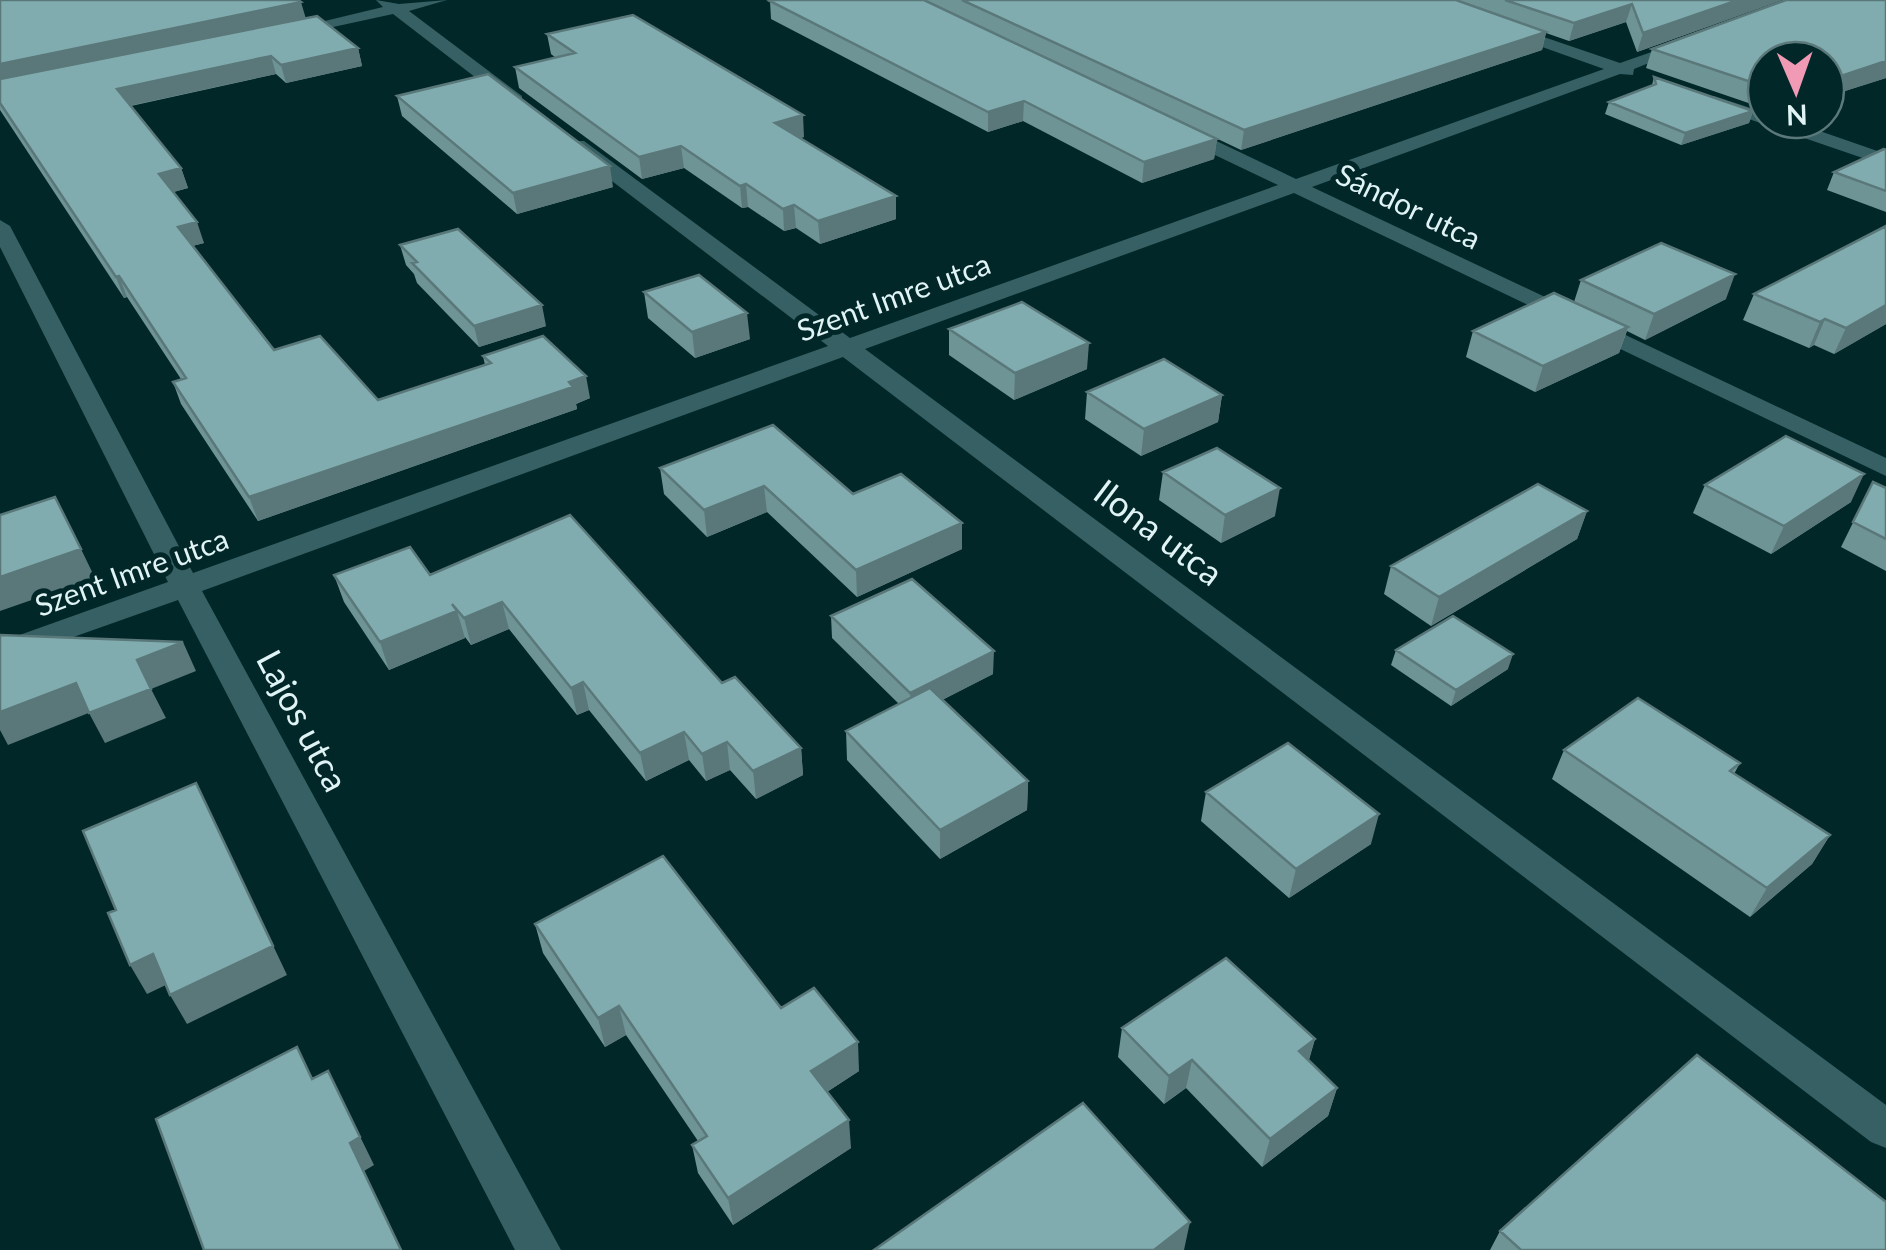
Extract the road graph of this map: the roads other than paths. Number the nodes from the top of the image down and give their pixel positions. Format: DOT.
graph roads {
  1 [pos="439,0"];
  2 [pos="389,4"];
  3 [pos="1494,25"];
  4 [pos="1714,34"];
  5 [pos="266,36"];
  6 [pos="1620,68"];
  7 [pos="1656,81"];
  8 [pos="1693,94"];
  9 [pos="1746,112"];
  10 [pos="1153,118"];
  11 [pos="1828,140"];
  12 [pos="1886,160"];
  13 [pos="1295,186"];
  14 [pos="0,226"];
  15 [pos="848,346"];
  16 [pos="1886,468"];
  17 [pos="185,586"];
  18 [pos="0,653"];
  19 [pos="1886,1128"];
  20 [pos="539,1250"];
  1 -- 2 [label="street"];
  2 -- 5 [label="street"];
  2 -- 15 [label="street, Ilona utca"];
  3 -- 6 [label="street"];
  4 -- 6 [label="street, Szent Imre utca"];
  6 -- 7 [label="street"];
  6 -- 13 [label="street, Szent Imre utca"];
  8 -- 9 [label="street"];
  10 -- 13 [label="street, Sándor utca"];
  11 -- 12 [label="street"];
  13 -- 15 [label="street, Szent Imre utca"];
  13 -- 16 [label="street, Sándor utca"];
  14 -- 17 [label="street, Lajos utca"];
  15 -- 17 [label="street, Szent Imre utca"];
  15 -- 19 [label="street, Ilona utca"];
  17 -- 18 [label="street, Szent Imre utca"];
  17 -- 20 [label="street, Lajos utca"];
}
